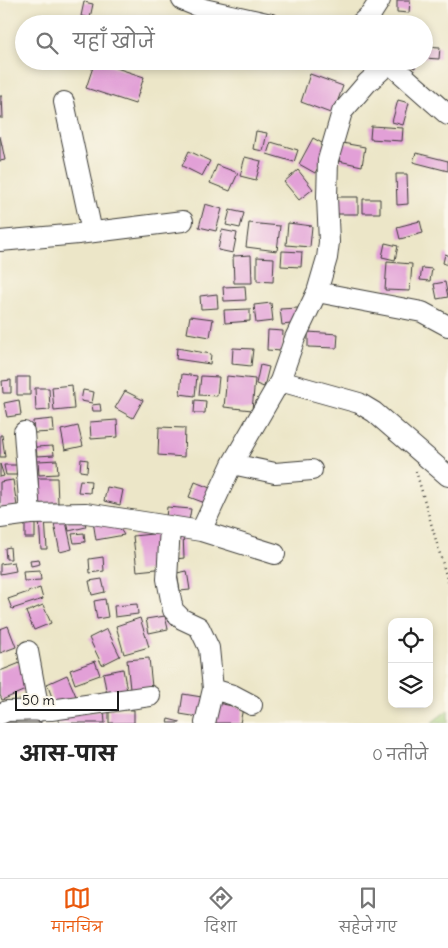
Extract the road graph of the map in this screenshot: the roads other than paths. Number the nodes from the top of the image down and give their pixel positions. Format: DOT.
graph roads {
  1 [pos="182,0"];
  2 [pos="380,0"];
  3 [pos="231,15"];
  4 [pos="370,15"];
  5 [pos="379,70"];
  6 [pos="396,70"];
  7 [pos="64,102"];
  8 [pos="448,116"];
  9 [pos="183,221"];
  10 [pos="92,232"];
  11 [pos="0,241"];
  12 [pos="317,292"];
  13 [pos="448,326"];
  14 [pos="280,381"];
  15 [pos="24,432"];
  16 [pos="232,464"];
  17 [pos="312,470"];
  18 [pos="448,476"];
  19 [pos="30,514"];
  20 [pos="0,518"];
  21 [pos="170,527"];
  22 [pos="201,531"];
  23 [pos="275,554"];
  24 [pos="28,651"];
  25 [pos="213,689"];
  26 [pos="150,696"];
  27 [pos="252,705"];
  28 [pos="39,711"];
  29 [pos="0,714"];
  30 [pos="205,723"];
  1 -- 3 [label="street"];
  2 -- 4 [label="street"];
  5 -- 12 [label="street"];
  6 -- 8 [label="street"];
  7 -- 10 [label="street"];
  9 -- 10 [label="street"];
  10 -- 11 [label="street"];
  12 -- 13 [label="street"];
  12 -- 14 [label="street"];
  14 -- 16 [label="street"];
  14 -- 18 [label="street"];
  15 -- 19 [label="street"];
  16 -- 17 [label="street"];
  16 -- 22 [label="street"];
  19 -- 20 [label="street"];
  19 -- 21 [label="street"];
  21 -- 22 [label="street"];
  21 -- 25 [label="street"];
  22 -- 23 [label="street"];
  24 -- 28 [label="street"];
  25 -- 27 [label="street"];
  25 -- 30 [label="street"];
  26 -- 28 [label="street"];
  28 -- 29 [label="street"];
}
